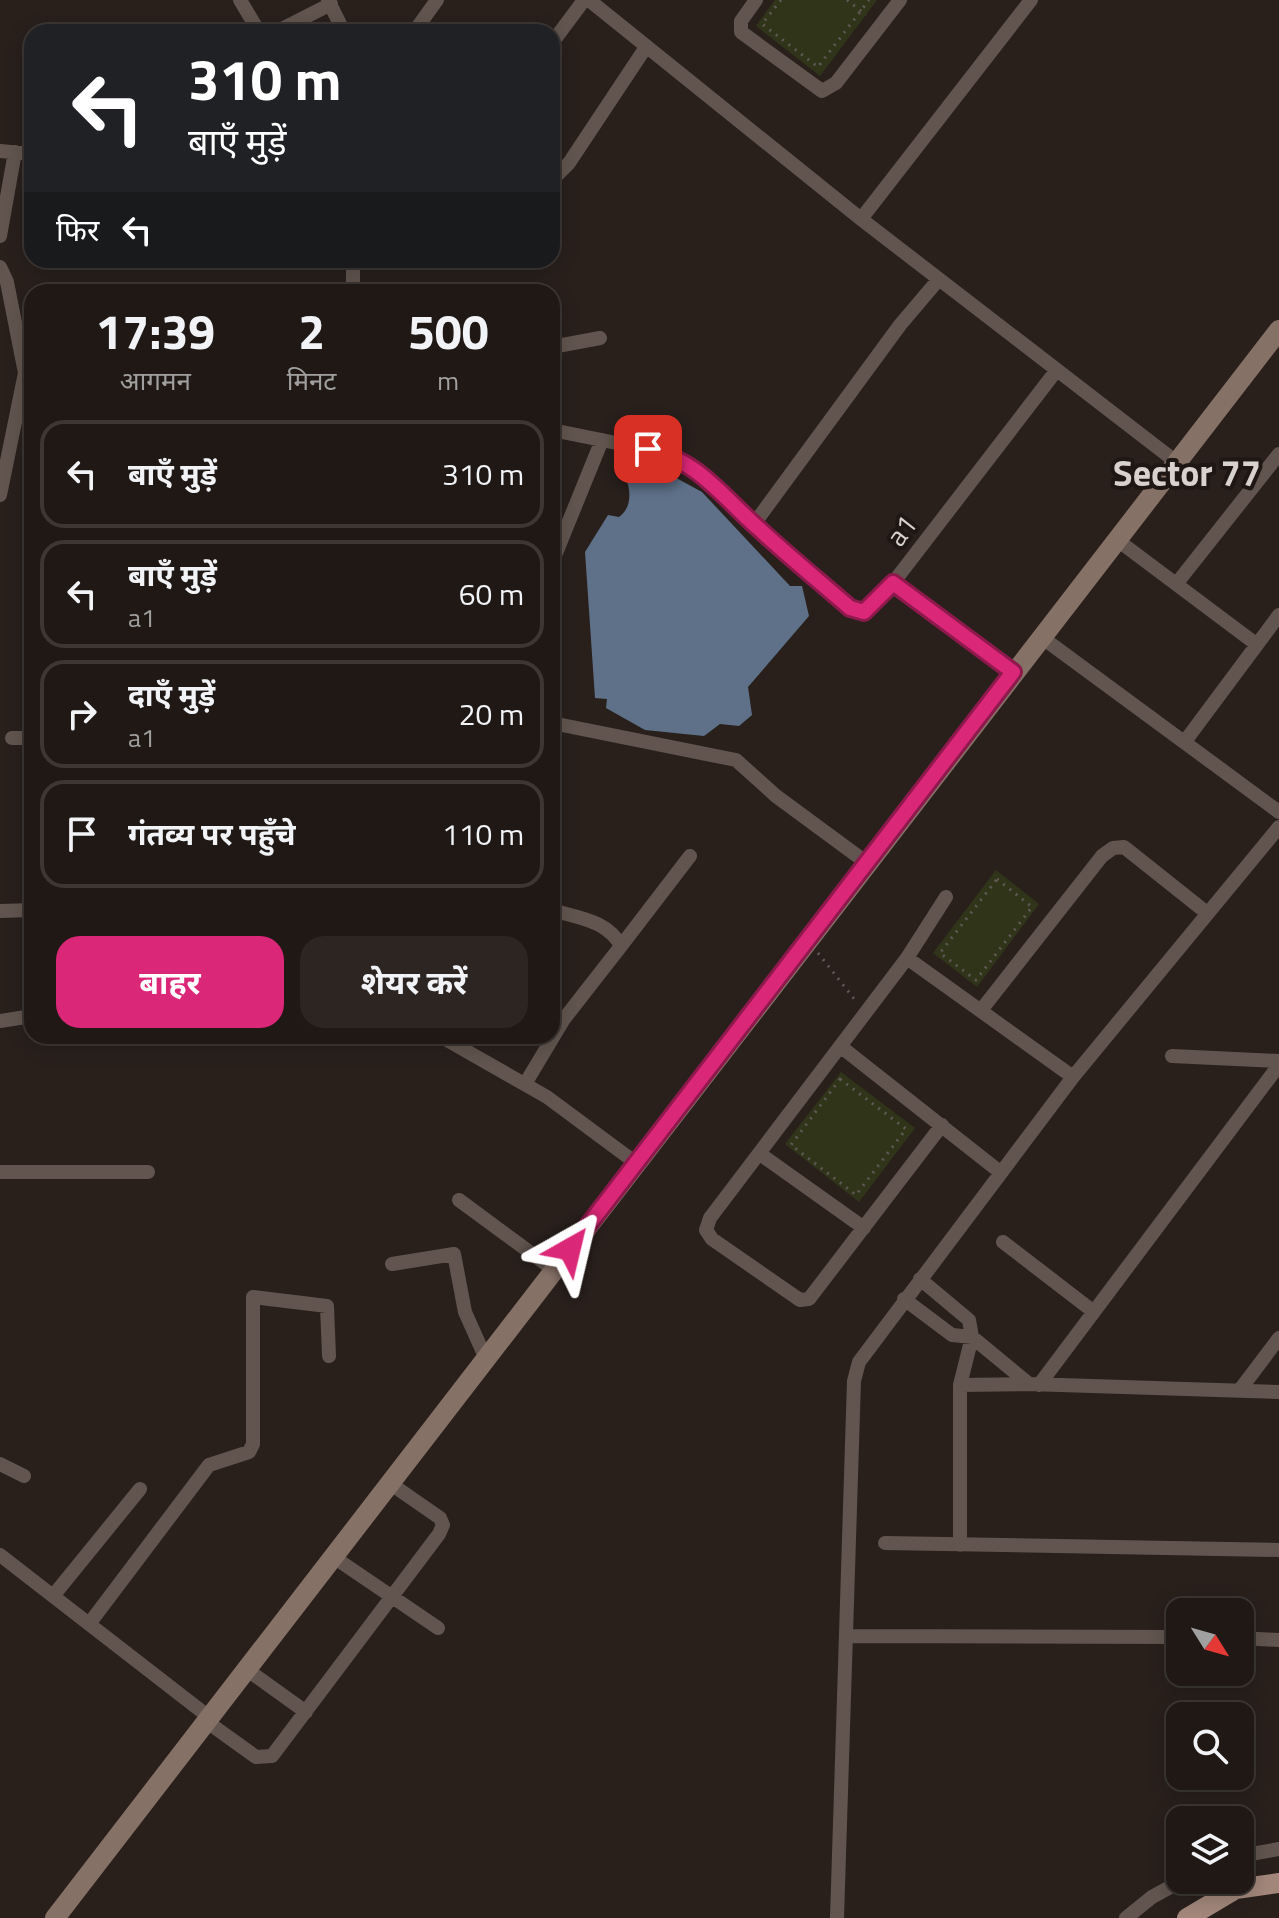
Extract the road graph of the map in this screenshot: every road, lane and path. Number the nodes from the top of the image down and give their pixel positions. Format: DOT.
graph roads {
  1 [pos="240,0"];
  2 [pos="437,0"];
  3 [pos="587,0"];
  4 [pos="756,0"];
  5 [pos="781,0"];
  6 [pos="847,0"];
  7 [pos="869,0"];
  8 [pos="900,0"];
  9 [pos="1028,1"];
  10 [pos="330,2"];
  11 [pos="861,11"];
  12 [pos="866,15"];
  13 [pos="254,24"];
  14 [pos="290,24"];
  15 [pos="340,24"];
  16 [pos="420,24"];
  17 [pos="560,33"];
  18 [pos="646,47"];
  19 [pos="8,152"];
  20 [pos="560,172"];
  21 [pos="861,219"];
  22 [pos="0,236"];
  23 [pos="0,267"];
  24 [pos="939,279"];
  25 [pos="600,338"];
  26 [pos="1276,340"];
  27 [pos="560,346"];
  28 [pos="24,356"];
  29 [pos="1056,371"];
  30 [pos="24,391"];
  31 [pos="560,432"];
  32 [pos="602,440"];
  33 [pos="1279,454"];
  34 [pos="1175,461"];
  35 [pos="0,495"];
  36 [pos="754,524"];
  37 [pos="1116,539"];
  38 [pos="560,543"];
  39 [pos="893,583"];
  40 [pos="1177,583"];
  41 [pos="1279,615"];
  42 [pos="1040,636"];
  43 [pos="1256,644"];
  44 [pos="1013,672"];
  45 [pos="560,725"];
  46 [pos="12,738"];
  47 [pos="24,738"];
  48 [pos="1186,740"];
  49 [pos="1279,812"];
  50 [pos="1279,827"];
  51 [pos="690,856"];
  52 [pos="867,863"];
  53 [pos="946,897"];
  54 [pos="1032,907"];
  55 [pos="24,910"];
  56 [pos="0,911"];
  57 [pos="560,913"];
  58 [pos="1207,913"];
  59 [pos="806,942"];
  60 [pos="621,946"];
  61 [pos="907,958"];
  62 [pos="868,1009"];
  63 [pos="982,1009"];
  64 [pos="24,1017"];
  65 [pos="0,1021"];
  66 [pos="560,1026"];
  67 [pos="454,1044"];
  68 [pos="549,1044"];
  69 [pos="840,1046"];
  70 [pos="1172,1056"];
  71 [pos="1279,1063"];
  72 [pos="1073,1077"];
  73 [pos="525,1084"];
  74 [pos="831,1091"];
  75 [pos="838,1097"];
  76 [pos="942,1125"];
  77 [pos="760,1154"];
  78 [pos="636,1163"];
  79 [pos="0,1172"];
  80 [pos="148,1172"];
  81 [pos="1000,1172"];
  82 [pos="459,1200"];
  83 [pos="864,1228"];
  84 [pos="1003,1242"];
  85 [pos="392,1264"];
  86 [pos="554,1270"];
  87 [pos="920,1279"];
  88 [pos="904,1299"];
  89 [pos="1094,1312"];
  90 [pos="972,1337"];
  91 [pos="1279,1338"];
  92 [pos="329,1356"];
  93 [pos="486,1359"];
  94 [pos="960,1385"];
  95 [pos="1034,1385"];
  96 [pos="1239,1391"];
  97 [pos="1279,1392"];
  98 [pos="0,1464"];
  99 [pos="24,1476"];
  100 [pos="391,1484"];
  101 [pos="140,1489"];
  102 [pos="885,1543"];
  103 [pos="960,1545"];
  104 [pos="1279,1550"];
  105 [pos="0,1555"];
  106 [pos="335,1558"];
  107 [pos="53,1596"];
  108 [pos="391,1597"];
  109 [pos="89,1624"];
  110 [pos="438,1628"];
  111 [pos="849,1636"];
  112 [pos="1166,1637"];
  113 [pos="1254,1639"];
  114 [pos="1279,1640"];
  115 [pos="246,1669"];
  116 [pos="306,1712"];
  117 [pos="207,1719"];
  118 [pos="1279,1849"];
  119 [pos="1254,1853"];
  120 [pos="1279,1883"];
  121 [pos="1166,1889"];
  122 [pos="55,1918"];
  123 [pos="837,1918"];
  124 [pos="1126,1918"];
  125 [pos="1187,1918"];
  1 -- 13 [label="street"];
  2 -- 16 [label="street"];
  3 -- 17 [label="street"];
  3 -- 18 [label="street"];
  4 -- 8 [label="street"];
  5 -- 11 [label="path"];
  6 -- 11 [label="path"];
  7 -- 11 [label="path"];
  9 -- 21 [label="street"];
  10 -- 14 [label="street"];
  10 -- 15 [label="street"];
  11 -- 12 [label="path"];
  18 -- 20 [label="street"];
  18 -- 21 [label="street"];
  19 -- 22 [label="street"];
  21 -- 24 [label="street"];
  23 -- 28 [label="street"];
  24 -- 29 [label="street"];
  24 -- 36 [label="street"];
  25 -- 27 [label="street"];
  26 -- 34 [label="street"];
  29 -- 34 [label="street"];
  29 -- 39 [label="street, a1"];
  30 -- 35 [label="street"];
  31 -- 32 [label="street, a1"];
  32 -- 36 [label="street, a1"];
  32 -- 38 [label="street"];
  33 -- 40 [label="street"];
  34 -- 37 [label="street"];
  36 -- 39 [label="street, a1"];
  37 -- 40 [label="street"];
  37 -- 42 [label="street"];
  39 -- 44 [label="street"];
  40 -- 43 [label="street"];
  41 -- 43 [label="street"];
  42 -- 44 [label="street"];
  42 -- 48 [label="street"];
  43 -- 48 [label="street"];
  44 -- 52 [label="street"];
  45 -- 52 [label="street"];
  46 -- 47 [label="street"];
  48 -- 49 [label="street"];
  50 -- 58 [label="street"];
  51 -- 60 [label="street"];
  52 -- 59 [label="street"];
  53 -- 61 [label="street"];
  54 -- 54 [label="path"];
  55 -- 56 [label="street"];
  57 -- 60 [label="street"];
  58 -- 63 [label="street"];
  58 -- 72 [label="street"];
  59 -- 62 [label="path"];
  59 -- 78 [label="street"];
  60 -- 66 [label="street"];
  61 -- 62 [label="street"];
  61 -- 63 [label="street"];
  62 -- 69 [label="street"];
  63 -- 72 [label="street"];
  64 -- 65 [label="street"];
  67 -- 73 [label="street"];
  68 -- 73 [label="street"];
  69 -- 76 [label="street"];
  69 -- 77 [label="street"];
  70 -- 71 [label="street"];
  71 -- 89 [label="street"];
  72 -- 81 [label="street"];
  73 -- 78 [label="street"];
  74 -- 74 [label="path"];
  74 -- 75 [label="path"];
  76 -- 81 [label="street"];
  76 -- 83 [label="street"];
  77 -- 83 [label="street"];
  77 -- 83 [label="street"];
  78 -- 86 [label="street"];
  79 -- 80 [label="street"];
  81 -- 87 [label="street"];
  82 -- 86 [label="street"];
  84 -- 89 [label="street"];
  85 -- 93 [label="street"];
  86 -- 93 [label="street"];
  87 -- 88 [label="street"];
  87 -- 90 [label="street"];
  88 -- 90 [label="street"];
  88 -- 111 [label="street"];
  89 -- 95 [label="street"];
  90 -- 94 [label="street"];
  90 -- 95 [label="street"];
  91 -- 96 [label="street"];
  92 -- 109 [label="street"];
  93 -- 100 [label="street"];
  94 -- 95 [label="street"];
  94 -- 103 [label="street"];
  95 -- 96 [label="street"];
  96 -- 97 [label="street"];
  98 -- 99 [label="street"];
  100 -- 106 [label="street"];
  100 -- 108 [label="street"];
  101 -- 107 [label="street"];
  102 -- 103 [label="street"];
  103 -- 104 [label="street"];
  105 -- 107 [label="street"];
  106 -- 108 [label="street"];
  106 -- 115 [label="street"];
  107 -- 109 [label="street"];
  108 -- 110 [label="street"];
  108 -- 116 [label="street"];
  109 -- 117 [label="street"];
  111 -- 112 [label="street"];
  111 -- 123 [label="street"];
  113 -- 114 [label="street"];
  115 -- 116 [label="street"];
  115 -- 117 [label="street"];
  116 -- 117 [label="street"];
  117 -- 122 [label="street"];
  118 -- 119 [label="street"];
  120 -- 125 [label="main road"];
  121 -- 124 [label="street"];
}
